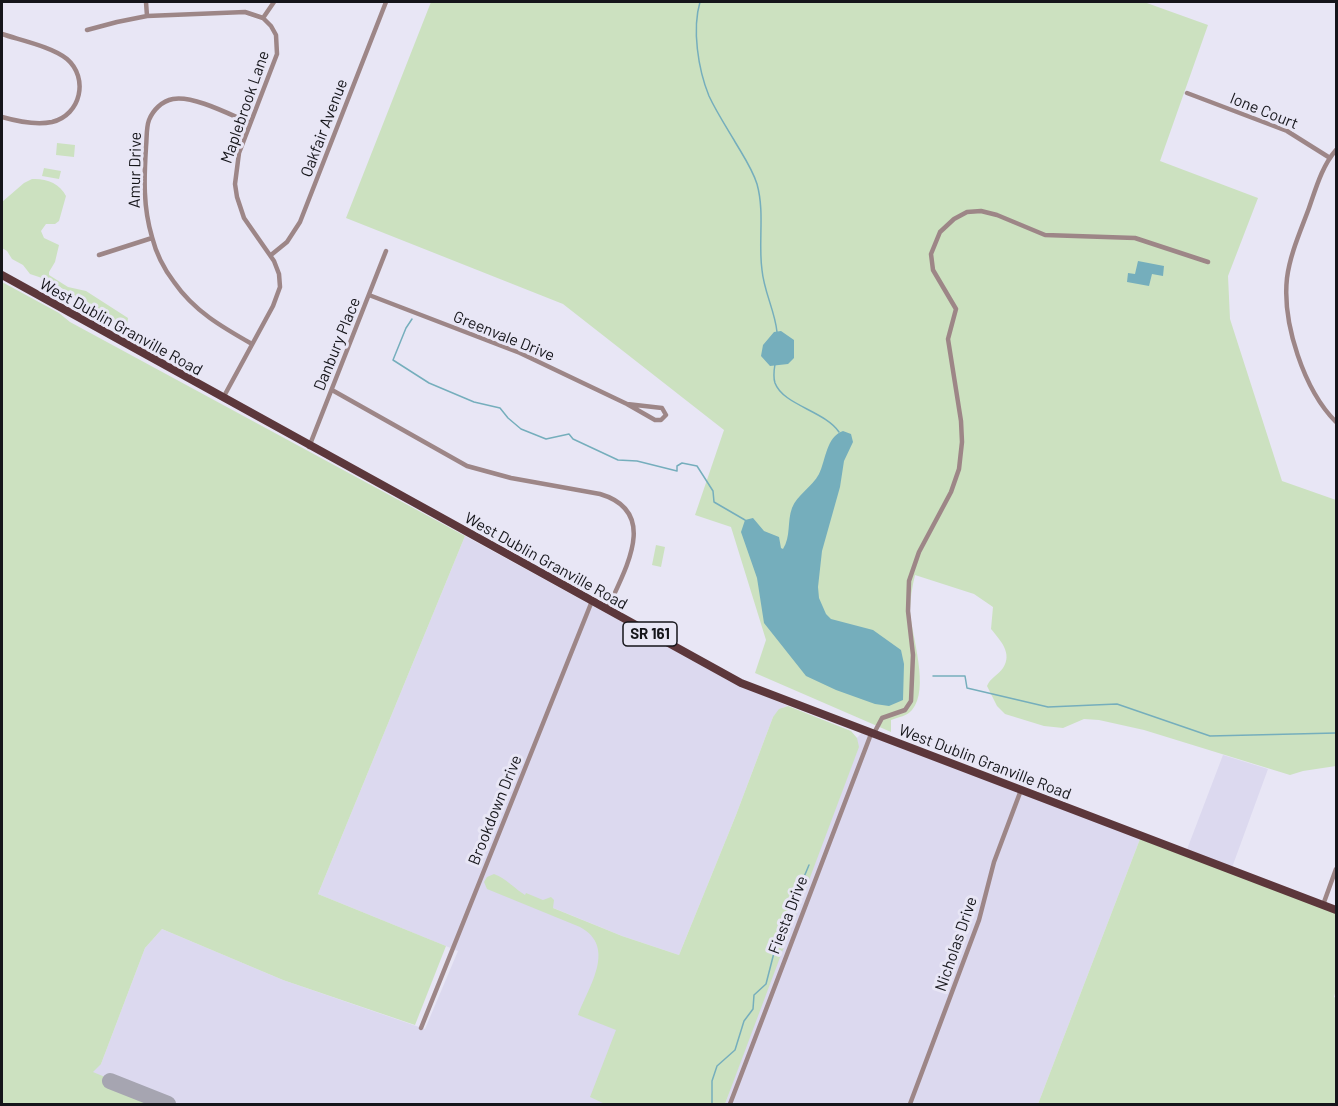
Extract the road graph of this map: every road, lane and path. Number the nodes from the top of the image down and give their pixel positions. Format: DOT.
graph roads {
  1 [pos="146,2"];
  2 [pos="274,2"];
  3 [pos="386,2"];
  4 [pos="147,16"];
  5 [pos="263,18"];
  6 [pos="87,30"];
  7 [pos="2,34"];
  8 [pos="1187,93"];
  9 [pos="2,117"];
  10 [pos="250,123"];
  11 [pos="1336,150"];
  12 [pos="1330,158"];
  13 [pos="152,238"];
  14 [pos="386,251"];
  15 [pos="99,255"];
  16 [pos="271,255"];
  17 [pos="1208,262"];
  18 [pos="2,275"];
  19 [pos="369,296"];
  20 [pos="252,344"];
  21 [pos="332,390"];
  22 [pos="223,398"];
  23 [pos="627,404"];
  24 [pos="1336,422"];
  25 [pos="309,447"];
  26 [pos="591,602"];
  27 [pos="607,610"];
  28 [pos="872,734"];
  29 [pos="1021,790"];
  30 [pos="1336,869"];
  31 [pos="1323,905"];
  32 [pos="1336,910"];
  33 [pos="421,1028"];
  34 [pos="730,1104"];
  35 [pos="910,1104"];
  1 -- 4 [label="street"];
  2 -- 5 [label="street"];
  3 -- 16 [label="street, Oakfair Avenue"];
  4 -- 5 [label="street"];
  4 -- 6 [label="street"];
  5 -- 10 [label="street, Maplebrook Lane"];
  7 -- 9 [label="street"];
  8 -- 12 [label="street, Ione Court"];
  10 -- 13 [label="street, Amur Drive"];
  10 -- 16 [label="street, Maplebrook Lane"];
  11 -- 12 [label="street"];
  12 -- 24 [label="street"];
  13 -- 15 [label="street"];
  13 -- 20 [label="street, Amur Drive"];
  14 -- 19 [label="street, Danbury Place"];
  16 -- 20 [label="street, Maplebrook Lane"];
  17 -- 28 [label="street"];
  18 -- 22 [label="main road, West Dublin Granville Road / SR 161"];
  19 -- 21 [label="street, Danbury Place"];
  19 -- 23 [label="street, Greenvale Drive"];
  20 -- 22 [label="street, Maplebrook Lane"];
  21 -- 25 [label="street, Danbury Place"];
  21 -- 27 [label="street"];
  22 -- 25 [label="main road, West Dublin Granville Road / SR 161"];
  23 -- 23 [label="street, Greenvale Drive"];
  25 -- 26 [label="main road, West Dublin Granville Road / SR 161"];
  26 -- 27 [label="main road, West Dublin Granville Road / SR 161"];
  26 -- 33 [label="street, Brookdown Drive"];
  27 -- 28 [label="main road, West Dublin Granville Road / SR 161"];
  28 -- 29 [label="main road, West Dublin Granville Road / SR 161"];
  28 -- 34 [label="street, Fiesta Drive"];
  29 -- 31 [label="main road, West Dublin Granville Road / SR 161"];
  29 -- 35 [label="street, Nicholas Drive"];
  30 -- 31 [label="street"];
  31 -- 32 [label="main road, West Dublin Granville Road / SR 161"];
}
